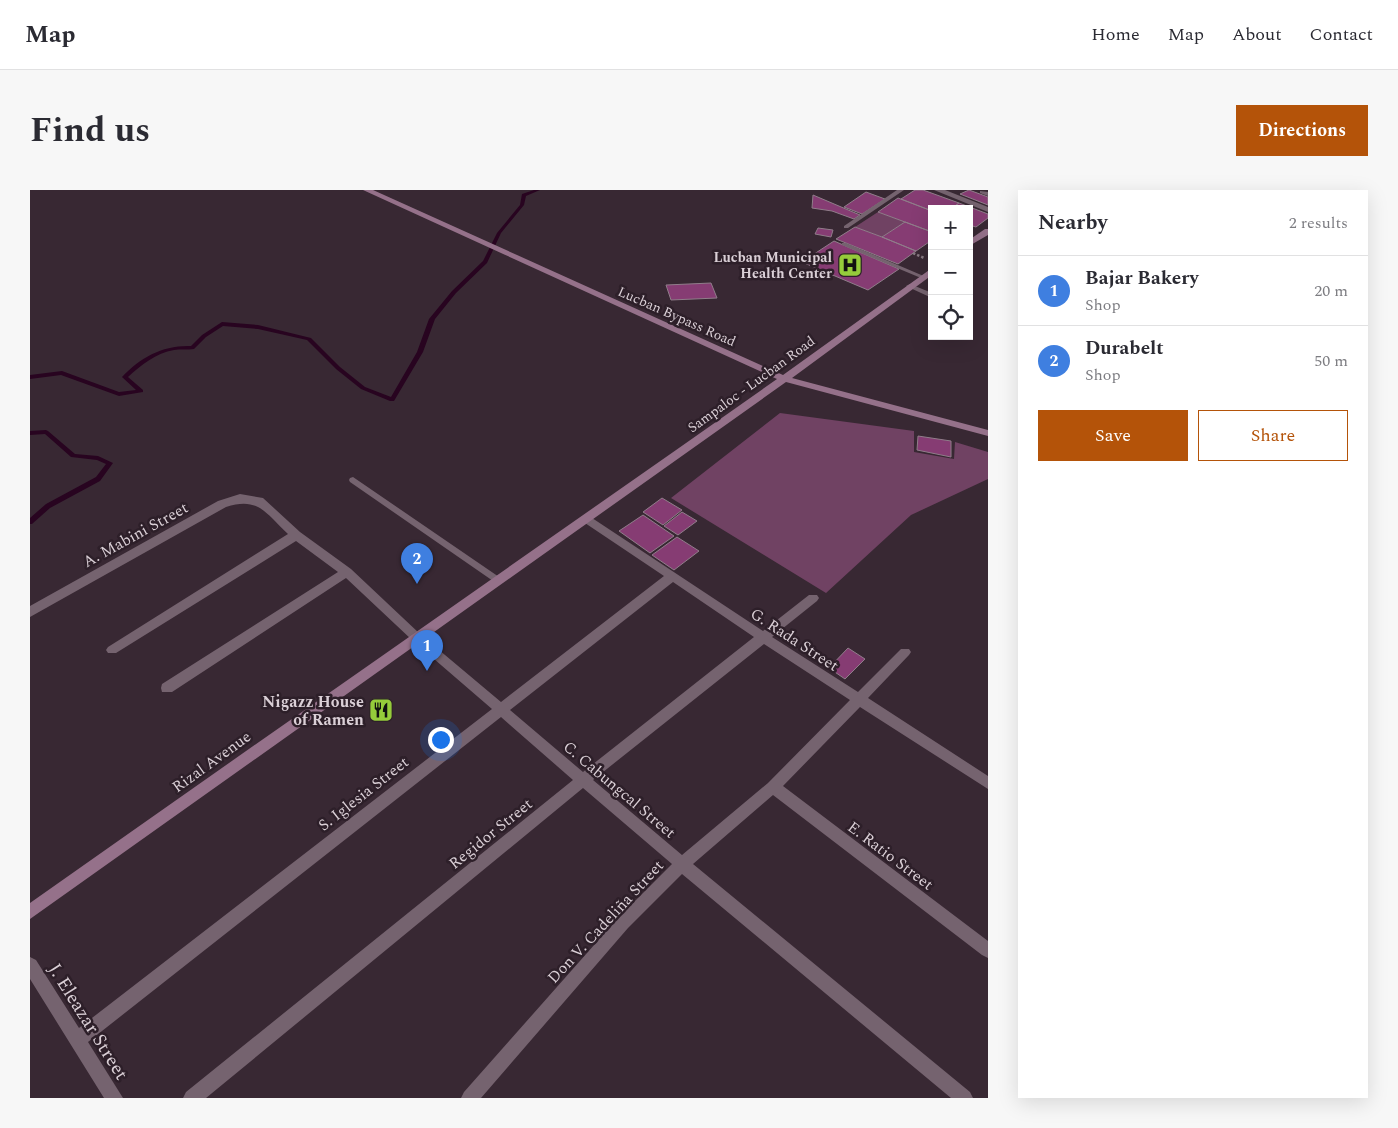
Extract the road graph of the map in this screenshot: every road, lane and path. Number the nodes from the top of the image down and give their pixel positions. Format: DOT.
graph roads {
  1 [pos="367,190"];
  2 [pos="901,190"];
  3 [pos="938,190"];
  4 [pos="988,210"];
  5 [pos="846,227"];
  6 [pos="988,231"];
  7 [pos="973,241"];
  8 [pos="844,244"];
  9 [pos="927,274"];
  10 [pos="910,286"];
  11 [pos="930,295"];
  12 [pos="784,379"];
  13 [pos="988,433"];
  14 [pos="353,480"];
  15 [pos="259,501"];
  16 [pos="586,518"];
  17 [pos="296,535"];
  18 [pos="347,572"];
  19 [pos="671,577"];
  20 [pos="499,581"];
  21 [pos="813,598"];
  22 [pos="30,612"];
  23 [pos="416,637"];
  24 [pos="763,637"];
  25 [pos="112,650"];
  26 [pos="904,652"];
  27 [pos="167,688"];
  28 [pos="859,700"];
  29 [pos="499,709"];
  30 [pos="583,780"];
  31 [pos="988,783"];
  32 [pos="772,787"];
  33 [pos="682,864"];
  34 [pos="30,912"];
  35 [pos="988,950"];
  36 [pos="30,965"];
  37 [pos="78,1039"];
  38 [pos="114,1098"];
  39 [pos="192,1098"];
  40 [pos="470,1098"];
  41 [pos="964,1098"];
  1 -- 12 [label="main road, Lucban Bypass Road"];
  2 -- 5 [label="lane"];
  3 -- 4 [label="street"];
  6 -- 7 [label="main road"];
  8 -- 9 [label="lane"];
  9 -- 10 [label="main road, Sampaloc - Lucban Road"];
  10 -- 11 [label="lane"];
  10 -- 12 [label="main road, Sampaloc - Lucban Road"];
  12 -- 13 [label="main road, Lucban Bypass Road"];
  12 -- 16 [label="main road, Sampaloc - Lucban Road"];
  14 -- 20 [label="lane"];
  15 -- 17 [label="street, C. Cabungcal Street"];
  15 -- 22 [label="street, A. Mabini Street"];
  16 -- 19 [label="street, G. Rada Street"];
  16 -- 20 [label="main road, Rizal Avenue"];
  17 -- 18 [label="street, C. Cabungcal Street"];
  17 -- 25 [label="street"];
  18 -- 23 [label="street, C. Cabungcal Street"];
  18 -- 27 [label="street"];
  19 -- 24 [label="street, G. Rada Street"];
  19 -- 29 [label="street, S. Iglesia Street"];
  20 -- 23 [label="main road, Rizal Avenue"];
  21 -- 24 [label="street, Regidor Street"];
  23 -- 29 [label="street, C. Cabungcal Street"];
  23 -- 34 [label="main road, Rizal Avenue"];
  24 -- 28 [label="street, G. Rada Street"];
  24 -- 30 [label="street, Regidor Street"];
  26 -- 28 [label="street, Don V. Cadeliña Street"];
  28 -- 31 [label="street, G. Rada Street"];
  28 -- 32 [label="street, Don V. Cadeliña Street"];
  29 -- 30 [label="street, C. Cabungcal Street"];
  29 -- 37 [label="street, S. Iglesia Street"];
  30 -- 33 [label="street, C. Cabungcal Street"];
  30 -- 39 [label="street, Regidor Street"];
  32 -- 33 [label="street, Don V. Cadeliña Street"];
  32 -- 35 [label="street, E. Ratio Street"];
  33 -- 40 [label="street, Don V. Cadeliña Street"];
  33 -- 41 [label="street, C. Cabungcal Street"];
  36 -- 37 [label="street, J. Eleazar Street"];
  37 -- 38 [label="street, J. Eleazar Street"];
}
